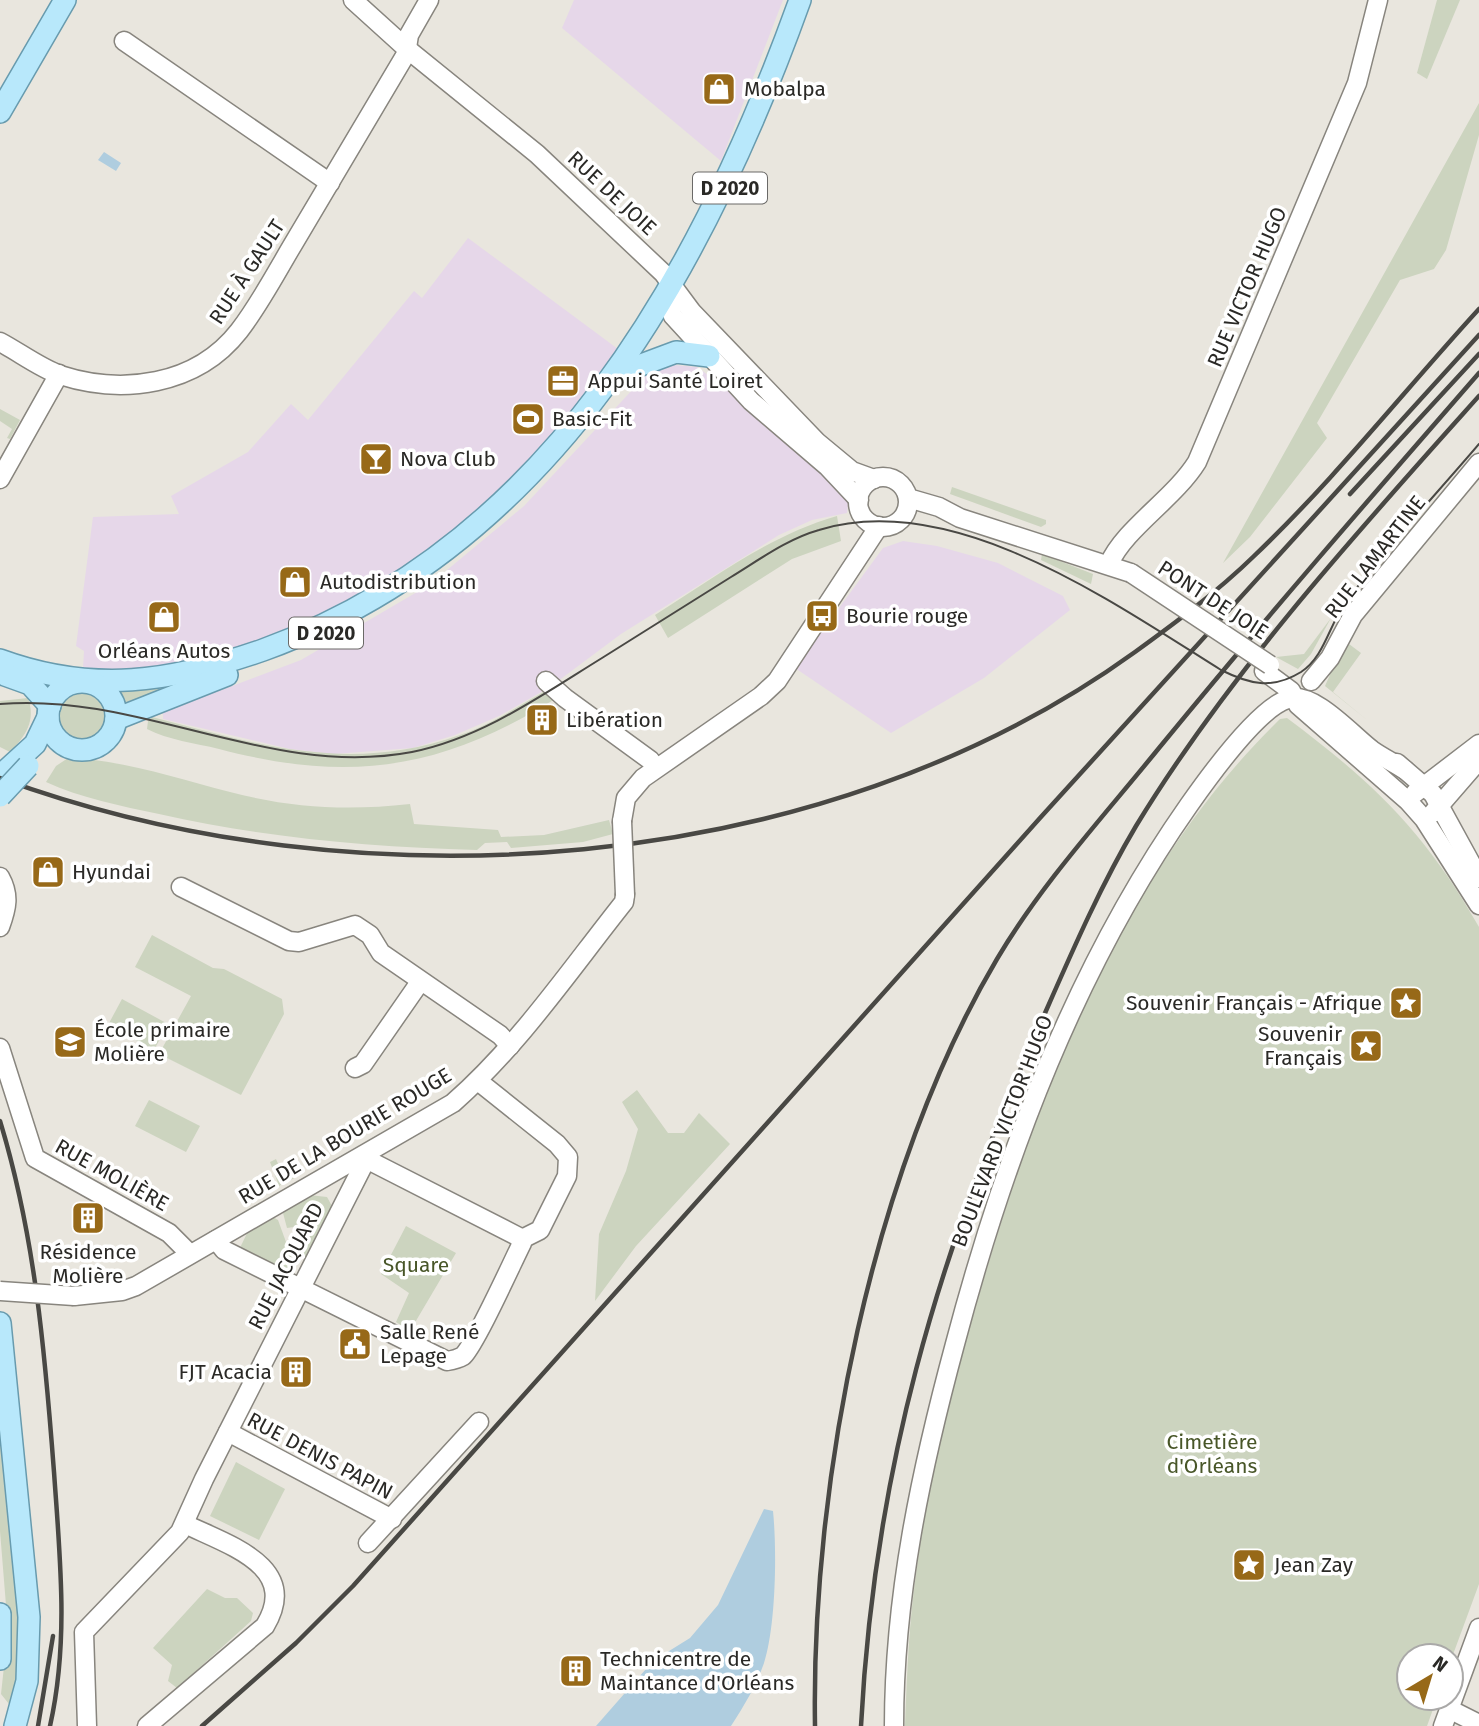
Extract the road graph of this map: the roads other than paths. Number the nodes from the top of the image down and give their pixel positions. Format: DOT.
graph roads {
  1 [pos="65,0"];
  2 [pos="353,0"];
  3 [pos="429,0"];
  4 [pos="800,0"];
  5 [pos="1378,0"];
  6 [pos="124,41"];
  7 [pos="406,48"];
  8 [pos="771,79"];
  9 [pos="0,112"];
  10 [pos="330,183"];
  11 [pos="667,298"];
  12 [pos="0,342"];
  13 [pos="709,356"];
  14 [pos="625,371"];
  15 [pos="59,374"];
  16 [pos="568,440"];
  17 [pos="1479,463"];
  18 [pos="0,479"];
  19 [pos="874,479"];
  20 [pos="859,500"];
  21 [pos="907,505"];
  22 [pos="879,526"];
  23 [pos="1109,564"];
  24 [pos="0,660"];
  25 [pos="1267,668"];
  26 [pos="0,673"];
  27 [pos="546,681"];
  28 [pos="1311,681"];
  29 [pos="85,682"];
  30 [pos="1291,696"];
  31 [pos="49,712"];
  32 [pos="116,719"];
  33 [pos="1479,744"];
  34 [pos="76,749"];
  35 [pos="1479,760"];
  36 [pos="23,763"];
  37 [pos="656,768"];
  38 [pos="1405,770"];
  39 [pos="0,776"];
  40 [pos="1423,784"];
  41 [pos="0,796"];
  42 [pos="1408,801"];
  43 [pos="1440,806"];
  44 [pos="1424,820"];
  45 [pos="0,877"];
  46 [pos="1479,878"];
  47 [pos="181,887"];
  48 [pos="1479,905"];
  49 [pos="0,927"];
  50 [pos="420,982"];
  51 [pos="510,1046"];
  52 [pos="0,1048"];
  53 [pos="355,1068"];
  54 [pos="478,1081"];
  55 [pos="369,1156"];
  56 [pos="305,1189"];
  57 [pos="341,1208"];
  58 [pos="216,1240"];
  59 [pos="520,1240"];
  60 [pos="190,1254"];
  61 [pos="301,1289"];
  62 [pos="0,1291"];
  63 [pos="0,1323"];
  64 [pos="479,1422"];
  65 [pos="228,1433"];
  66 [pos="392,1519"];
  67 [pos="185,1524"];
  68 [pos="368,1543"];
  69 [pos="0,1614"];
  70 [pos="1479,1628"];
  71 [pos="0,1658"];
  72 [pos="0,1716"];
  73 [pos="1446,1718"];
  74 [pos="1479,1724"];
  75 [pos="8,1726"];
  76 [pos="15,1726"];
  77 [pos="87,1726"];
  78 [pos="147,1726"];
  79 [pos="894,1726"];
  1 -- 9 [label="main road"];
  2 -- 7 [label="street, RUE DE JOIE"];
  3 -- 7 [label="street, RUE À GAULT"];
  4 -- 8 [label="main road, D 2020"];
  5 -- 23 [label="street, RUE VICTOR HUGO"];
  6 -- 10 [label="street"];
  7 -- 10 [label="street, RUE À GAULT"];
  7 -- 11 [label="street, RUE DE JOIE"];
  8 -- 11 [label="main road, D 2020"];
  8 -- 11 [label="main road, D 2020"];
  10 -- 15 [label="street, RUE À GAULT"];
  11 -- 13 [label="street, RUE DE JOIE"];
  11 -- 14 [label="main road, D 2020"];
  11 -- 16 [label="main road, D 2020"];
  11 -- 19 [label="street, RUE DE JOIE"];
  12 -- 15 [label="street, RUE À GAULT"];
  13 -- 14 [label="main road"];
  13 -- 20 [label="street, RUE DE JOIE"];
  14 -- 16 [label="main road"];
  15 -- 18 [label="street"];
  16 -- 29 [label="main road, D 2020"];
  16 -- 32 [label="main road, D 2020"];
  17 -- 28 [label="street, RUE LAMARTINE"];
  19 -- 20 [label="street"];
  19 -- 21 [label="street"];
  20 -- 22 [label="street"];
  21 -- 22 [label="street"];
  21 -- 23 [label="street"];
  22 -- 37 [label="street, RUE DE LA BOURIE ROUGE"];
  23 -- 25 [label="street, PONT DE JOIE"];
  24 -- 29 [label="main road"];
  25 -- 30 [label="street"];
  25 -- 38 [label="street"];
  26 -- 31 [label="main road"];
  27 -- 37 [label="street"];
  29 -- 31 [label="main road"];
  29 -- 32 [label="main road"];
  30 -- 38 [label="street"];
  30 -- 42 [label="street"];
  30 -- 79 [label="street, BOULEVARD VICTOR HUGO"];
  31 -- 34 [label="main road"];
  31 -- 36 [label="main road"];
  32 -- 34 [label="main road"];
  33 -- 40 [label="street"];
  34 -- 36 [label="main road"];
  35 -- 43 [label="street"];
  36 -- 39 [label="main road"];
  36 -- 41 [label="main road, bridge"];
  37 -- 51 [label="street, RUE DE LA BOURIE ROUGE, bridge"];
  38 -- 40 [label="street"];
  40 -- 42 [label="street"];
  40 -- 43 [label="street"];
  42 -- 44 [label="street"];
  43 -- 44 [label="street"];
  43 -- 46 [label="street"];
  44 -- 48 [label="street"];
  45 -- 49 [label="street"];
  47 -- 50 [label="street"];
  50 -- 51 [label="street"];
  50 -- 53 [label="street"];
  51 -- 54 [label="street, RUE DE LA BOURIE ROUGE"];
  52 -- 60 [label="street, RUE MOLIÈRE"];
  54 -- 55 [label="street, RUE DE LA BOURIE ROUGE"];
  54 -- 59 [label="street"];
  55 -- 56 [label="street, RUE DE LA BOURIE ROUGE"];
  55 -- 57 [label="street, RUE JACQUARD"];
  55 -- 59 [label="street"];
  56 -- 57 [label="street"];
  56 -- 58 [label="street, RUE DE LA BOURIE ROUGE"];
  57 -- 61 [label="street, RUE JACQUARD"];
  58 -- 60 [label="street, RUE DE LA BOURIE ROUGE"];
  58 -- 61 [label="street"];
  59 -- 61 [label="street"];
  60 -- 62 [label="street, RUE DE LA BOURIE ROUGE, bridge"];
  61 -- 65 [label="street, RUE JACQUARD"];
  63 -- 76 [label="main road"];
  64 -- 66 [label="street"];
  65 -- 66 [label="street, RUE DENIS PAPIN"];
  65 -- 67 [label="street, RUE JACQUARD"];
  66 -- 68 [label="street"];
  67 -- 77 [label="street, RUE JACQUARD"];
  67 -- 78 [label="street"];
  69 -- 71 [label="main road"];
  70 -- 73 [label="street"];
  72 -- 75 [label="main road"];
  73 -- 74 [label="street"];
}
